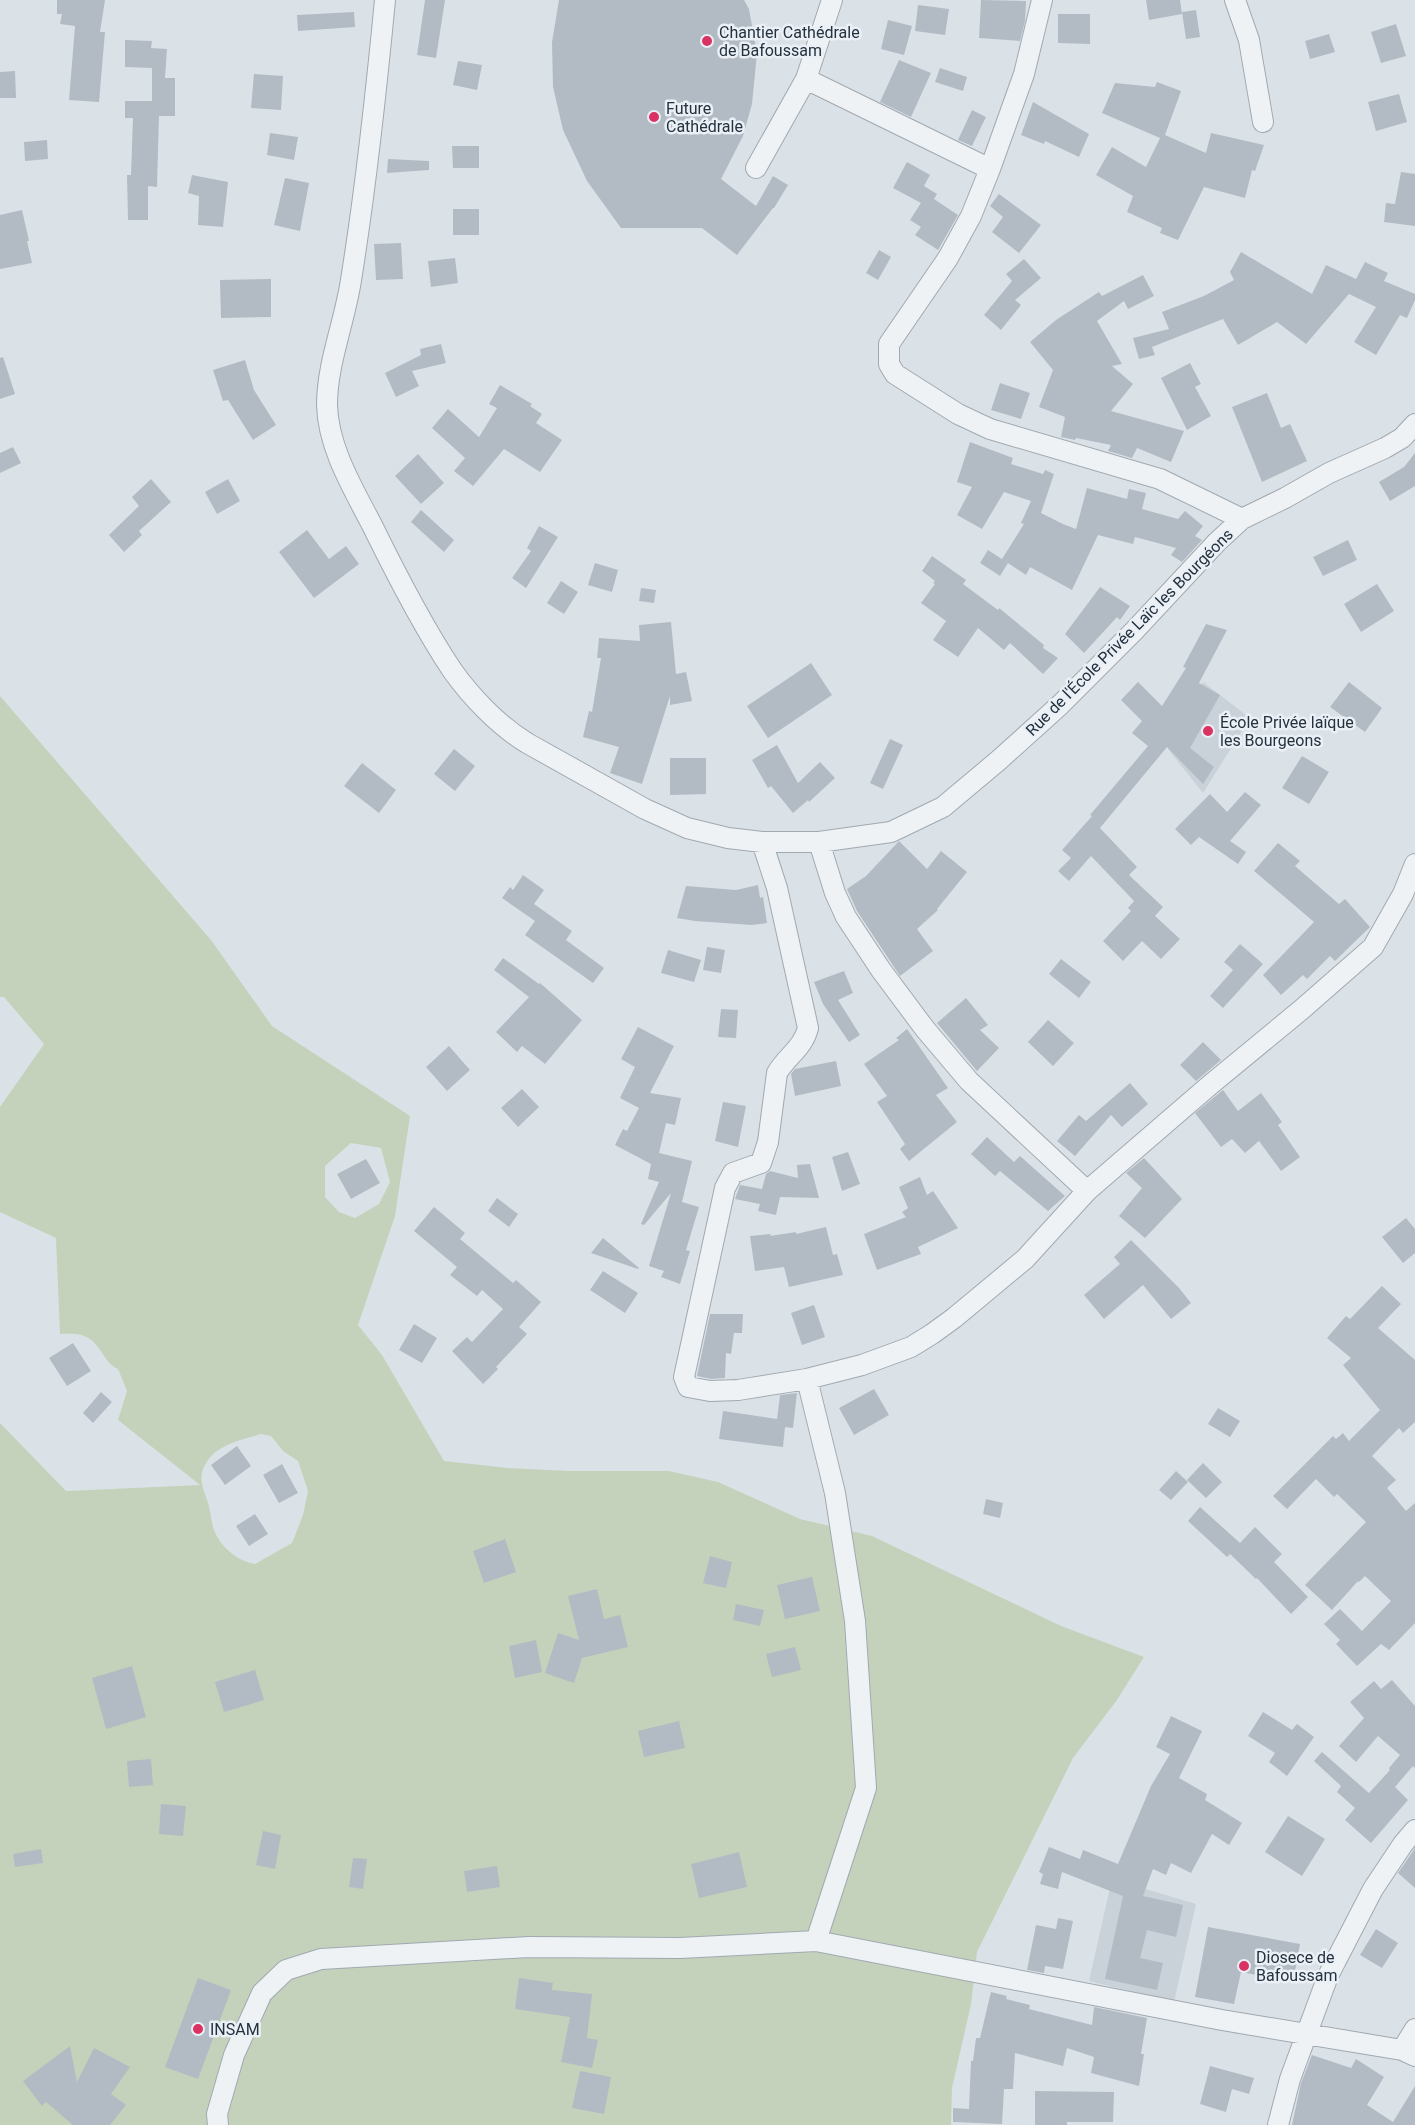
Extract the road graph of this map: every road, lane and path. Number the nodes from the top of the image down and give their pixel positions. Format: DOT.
graph roads {
  1 [pos="385,0"];
  2 [pos="832,0"];
  3 [pos="1042,0"];
  4 [pos="1235,0"];
  5 [pos="806,79"];
  6 [pos="1263,122"];
  7 [pos="756,168"];
  8 [pos="990,169"];
  9 [pos="1415,424"];
  10 [pos="1242,519"];
  11 [pos="762,842"];
  12 [pos="819,842"];
  13 [pos="1415,864"];
  14 [pos="1087,1191"];
  15 [pos="807,1379"];
  16 [pos="1415,1830"];
  17 [pos="816,1941"];
  18 [pos="1415,2029"];
  19 [pos="1306,2033"];
  20 [pos="1409,2053"];
  21 [pos="218,2125"];
  22 [pos="1278,2125"];
  1 -- 11 [label="street, Rue de l'École Privée Laïc les Bourgéons"];
  2 -- 5 [label="street"];
  3 -- 8 [label="street"];
  4 -- 6 [label="street"];
  5 -- 7 [label="street"];
  5 -- 8 [label="street"];
  8 -- 10 [label="street"];
  9 -- 10 [label="street, Rue de l'École Privée Laïc les Bourgéons"];
  10 -- 12 [label="street, Rue de l'École Privée Laïc les Bourgéons"];
  11 -- 12 [label="street, Rue de l'École Privée Laïc les Bourgéons"];
  11 -- 15 [label="street"];
  12 -- 14 [label="street"];
  13 -- 14 [label="street"];
  14 -- 15 [label="street"];
  15 -- 17 [label="street"];
  16 -- 19 [label="street"];
  17 -- 19 [label="street"];
  17 -- 21 [label="street"];
  18 -- 20 [label="street"];
  19 -- 20 [label="street"];
  19 -- 22 [label="street"];
}
